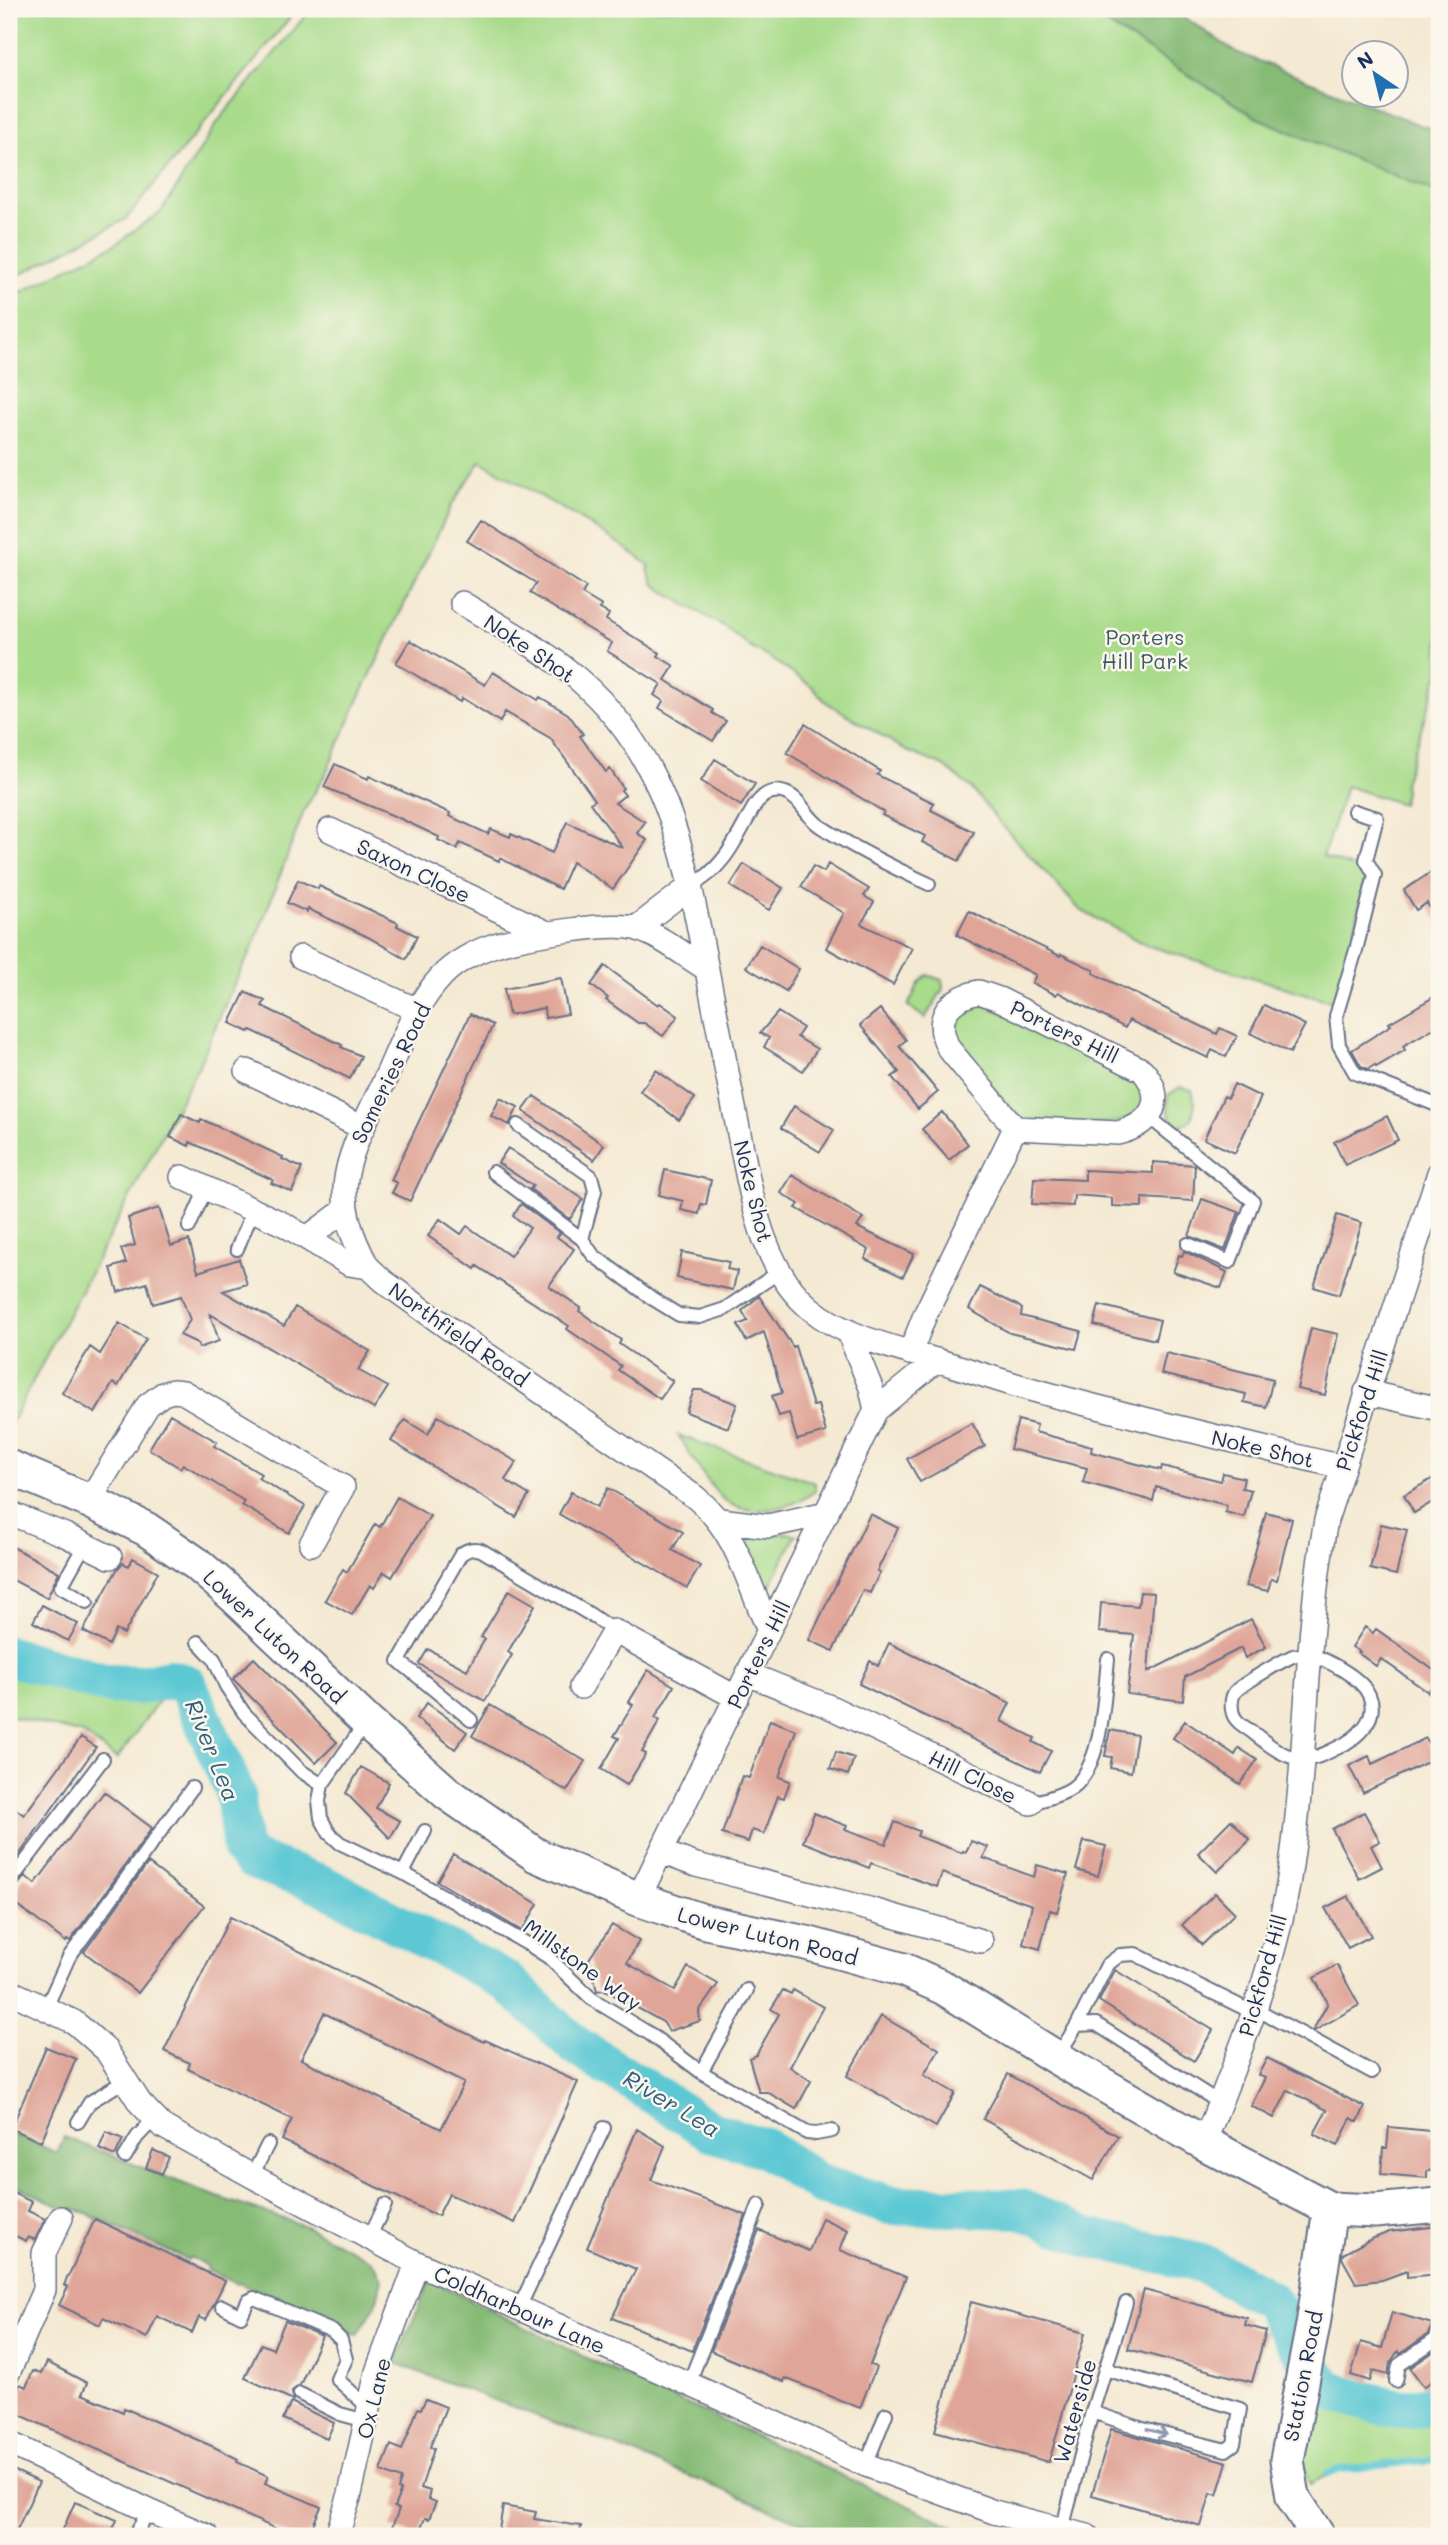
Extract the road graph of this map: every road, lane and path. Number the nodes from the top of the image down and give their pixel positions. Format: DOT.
graph roads {
  1 [pos="462,603"];
  2 [pos="1354,811"];
  3 [pos="330,830"];
  4 [pos="929,884"];
  5 [pos="691,886"];
  6 [pos="498,910"];
  7 [pos="636,928"];
  8 [pos="547,933"];
  9 [pos="493,946"];
  10 [pos="300,957"];
  11 [pos="707,969"];
  12 [pos="417,1010"];
  13 [pos="247,1071"];
  14 [pos="1439,1106"];
  15 [pos="1149,1117"];
  16 [pos="518,1125"];
  17 [pos="363,1128"];
  18 [pos="1015,1128"];
  19 [pos="492,1172"];
  20 [pos="1439,1173"];
  21 [pos="182,1177"];
  22 [pos="206,1189"];
  23 [pos="253,1210"];
  24 [pos="345,1210"];
  25 [pos="189,1227"];
  26 [pos="307,1238"];
  27 [pos="582,1239"];
  28 [pos="1188,1244"];
  29 [pos="237,1249"];
  30 [pos="368,1267"];
  31 [pos="779,1272"];
  32 [pos="848,1331"];
  33 [pos="910,1353"];
  34 [pos="937,1360"];
  35 [pos="1366,1392"];
  36 [pos="876,1409"];
  37 [pos="1439,1409"];
  38 [pos="9,1467"];
  39 [pos="1342,1467"];
  40 [pos="89,1500"];
  41 [pos="9,1513"];
  42 [pos="827,1513"];
  43 [pos="720,1520"];
  44 [pos="312,1544"];
  45 [pos="85,1545"];
  46 [pos="110,1557"];
  47 [pos="87,1602"];
  48 [pos="769,1630"];
  49 [pos="614,1631"];
  50 [pos="198,1642"];
  51 [pos="1309,1654"];
  52 [pos="1108,1659"];
  53 [pos="748,1675"];
  54 [pos="581,1687"];
  55 [pos="737,1698"];
  56 [pos="471,1720"];
  57 [pos="367,1722"];
  58 [pos="103,1759"];
  59 [pos="1302,1759"];
  60 [pos="321,1784"];
  61 [pos="192,1788"];
  62 [pos="1031,1803"];
  63 [pos="425,1831"];
  64 [pos="661,1852"];
  65 [pos="402,1873"];
  66 [pos="9,1884"];
  67 [pos="638,1899"];
  68 [pos="981,1941"];
  69 [pos="747,1990"];
  70 [pos="9,1991"];
  71 [pos="45,2010"];
  72 [pos="1255,2011"];
  73 [pos="1077,2025"];
  74 [pos="1057,2058"];
  75 [pos="701,2072"];
  76 [pos="1372,2072"];
  77 [pos="126,2080"];
  78 [pos="1220,2103"];
  79 [pos="155,2118"];
  80 [pos="78,2122"];
  81 [pos="604,2128"];
  82 [pos="831,2131"];
  83 [pos="1204,2143"];
  84 [pos="268,2144"];
  85 [pos="125,2157"];
  86 [pos="252,2176"];
  87 [pos="385,2205"];
  88 [pos="760,2205"];
  89 [pos="1439,2205"];
  90 [pos="1330,2209"];
  91 [pos="61,2217"];
  92 [pos="369,2238"];
  93 [pos="417,2263"];
  94 [pos="1126,2303"];
  95 [pos="222,2306"];
  96 [pos="519,2308"];
  97 [pos="1439,2332"];
  98 [pos="1105,2369"];
  99 [pos="9,2371"];
  100 [pos="1396,2381"];
  101 [pos="689,2384"];
  102 [pos="300,2395"];
  103 [pos="1092,2412"];
  104 [pos="368,2414"];
  105 [pos="886,2414"];
  106 [pos="9,2443"];
  107 [pos="866,2465"];
  108 [pos="149,2511"];
  109 [pos="1062,2530"];
  110 [pos="1308,2533"];
  111 [pos="135,2536"];
  112 [pos="207,2536"];
  113 [pos="337,2536"];
  114 [pos="1087,2536"];
  1 -- 5 [label="street, Noke Shot"];
  2 -- 14 [label="lane"];
  3 -- 6 [label="street, Saxon Close"];
  4 -- 5 [label="lane"];
  5 -- 7 [label="street"];
  5 -- 11 [label="street, Noke Shot"];
  6 -- 8 [label="street, Saxon Close"];
  6 -- 9 [label="street"];
  7 -- 8 [label="street, Someries Road"];
  7 -- 11 [label="street, Someries Road"];
  8 -- 9 [label="street, Someries Road"];
  9 -- 12 [label="street, Someries Road"];
  10 -- 12 [label="street"];
  11 -- 31 [label="street, Noke Shot"];
  12 -- 17 [label="street, Someries Road"];
  13 -- 17 [label="street"];
  15 -- 18 [label="street"];
  15 -- 18 [label="street, Porters Hill"];
  15 -- 28 [label="lane"];
  16 -- 27 [label="lane"];
  17 -- 24 [label="street, Someries Road"];
  18 -- 33 [label="street"];
  19 -- 27 [label="lane"];
  20 -- 35 [label="street, Pickford Hill"];
  21 -- 22 [label="street, Northfield Road"];
  22 -- 23 [label="street, Northfield Road"];
  22 -- 25 [label="lane"];
  23 -- 26 [label="street, Northfield Road"];
  23 -- 29 [label="lane"];
  24 -- 26 [label="street"];
  24 -- 30 [label="street, Someries Road"];
  26 -- 30 [label="street, Northfield Road"];
  27 -- 31 [label="lane"];
  30 -- 43 [label="street, Northfield Road"];
  31 -- 32 [label="street, Noke Shot"];
  32 -- 33 [label="street, Noke Shot"];
  32 -- 36 [label="street"];
  33 -- 34 [label="street, Noke Shot"];
  34 -- 36 [label="street, Porters Hill"];
  34 -- 39 [label="street, Noke Shot"];
  35 -- 37 [label="street"];
  35 -- 39 [label="street, Pickford Hill"];
  36 -- 42 [label="street, Porters Hill"];
  38 -- 40 [label="main road, Lower Luton Road"];
  39 -- 51 [label="street, Pickford Hill"];
  40 -- 44 [label="street"];
  40 -- 57 [label="main road, Lower Luton Road"];
  41 -- 45 [label="street"];
  42 -- 43 [label="street"];
  42 -- 48 [label="street, Porters Hill"];
  43 -- 48 [label="street, Northfield Road"];
  45 -- 46 [label="street"];
  45 -- 47 [label="lane"];
  48 -- 53 [label="street, Porters Hill"];
  49 -- 54 [label="street"];
  49 -- 55 [label="street"];
  49 -- 56 [label="lane"];
  50 -- 60 [label="lane"];
  51 -- 59 [label="street, Pickford Hill"];
  51 -- 59 [label="lane"];
  51 -- 59 [label="lane"];
  52 -- 62 [label="lane, Hill Close"];
  53 -- 55 [label="street, Porters Hill"];
  53 -- 62 [label="street, Hill Close"];
  55 -- 64 [label="street, Porters Hill"];
  57 -- 60 [label="lane"];
  57 -- 67 [label="main road, Lower Luton Road"];
  58 -- 66 [label="lane"];
  59 -- 72 [label="street, Pickford Hill"];
  60 -- 65 [label="lane, Millstone Way"];
  61 -- 71 [label="lane"];
  63 -- 65 [label="lane"];
  64 -- 67 [label="street, Porters Hill"];
  64 -- 68 [label="street"];
  65 -- 75 [label="lane, Millstone Way"];
  67 -- 74 [label="main road, Lower Luton Road"];
  69 -- 75 [label="lane"];
  70 -- 71 [label="street, Coldharbour Lane"];
  71 -- 77 [label="street, Coldharbour Lane"];
  72 -- 73 [label="lane"];
  72 -- 76 [label="lane"];
  72 -- 78 [label="street, Pickford Hill"];
  73 -- 74 [label="lane"];
  73 -- 78 [label="lane"];
  74 -- 83 [label="main road, Lower Luton Road"];
  75 -- 82 [label="lane, Millstone Way"];
  77 -- 79 [label="street, Coldharbour Lane"];
  77 -- 80 [label="lane"];
  78 -- 83 [label="street, Pickford Hill"];
  79 -- 85 [label="lane"];
  79 -- 86 [label="street, Coldharbour Lane"];
  81 -- 96 [label="lane"];
  83 -- 90 [label="main road, Lower Luton Road"];
  84 -- 86 [label="lane"];
  86 -- 92 [label="street, Coldharbour Lane"];
  87 -- 92 [label="lane"];
  88 -- 101 [label="lane"];
  89 -- 90 [label="main road, Lower Luton Road"];
  90 -- 110 [label="main road, Station Road"];
  91 -- 99 [label="street"];
  92 -- 93 [label="street, Coldharbour Lane"];
  93 -- 96 [label="street, Coldharbour Lane"];
  93 -- 104 [label="street, Ox Lane"];
  94 -- 98 [label="lane, Waterside"];
  95 -- 104 [label="lane"];
  96 -- 101 [label="street, Coldharbour Lane"];
  97 -- 100 [label="lane"];
  98 -- 103 [label="lane, Waterside"];
  103 -- 98 [label="lane, one-way"];
  101 -- 107 [label="street, Coldharbour Lane"];
  102 -- 104 [label="lane"];
  103 -- 109 [label="lane, Waterside"];
  104 -- 113 [label="street, Ox Lane"];
  105 -- 107 [label="lane"];
  106 -- 108 [label="street"];
  107 -- 109 [label="street, Coldharbour Lane"];
  108 -- 111 [label="lane"];
  108 -- 112 [label="street"];
  109 -- 114 [label="street, Coldharbour Lane"];
}
